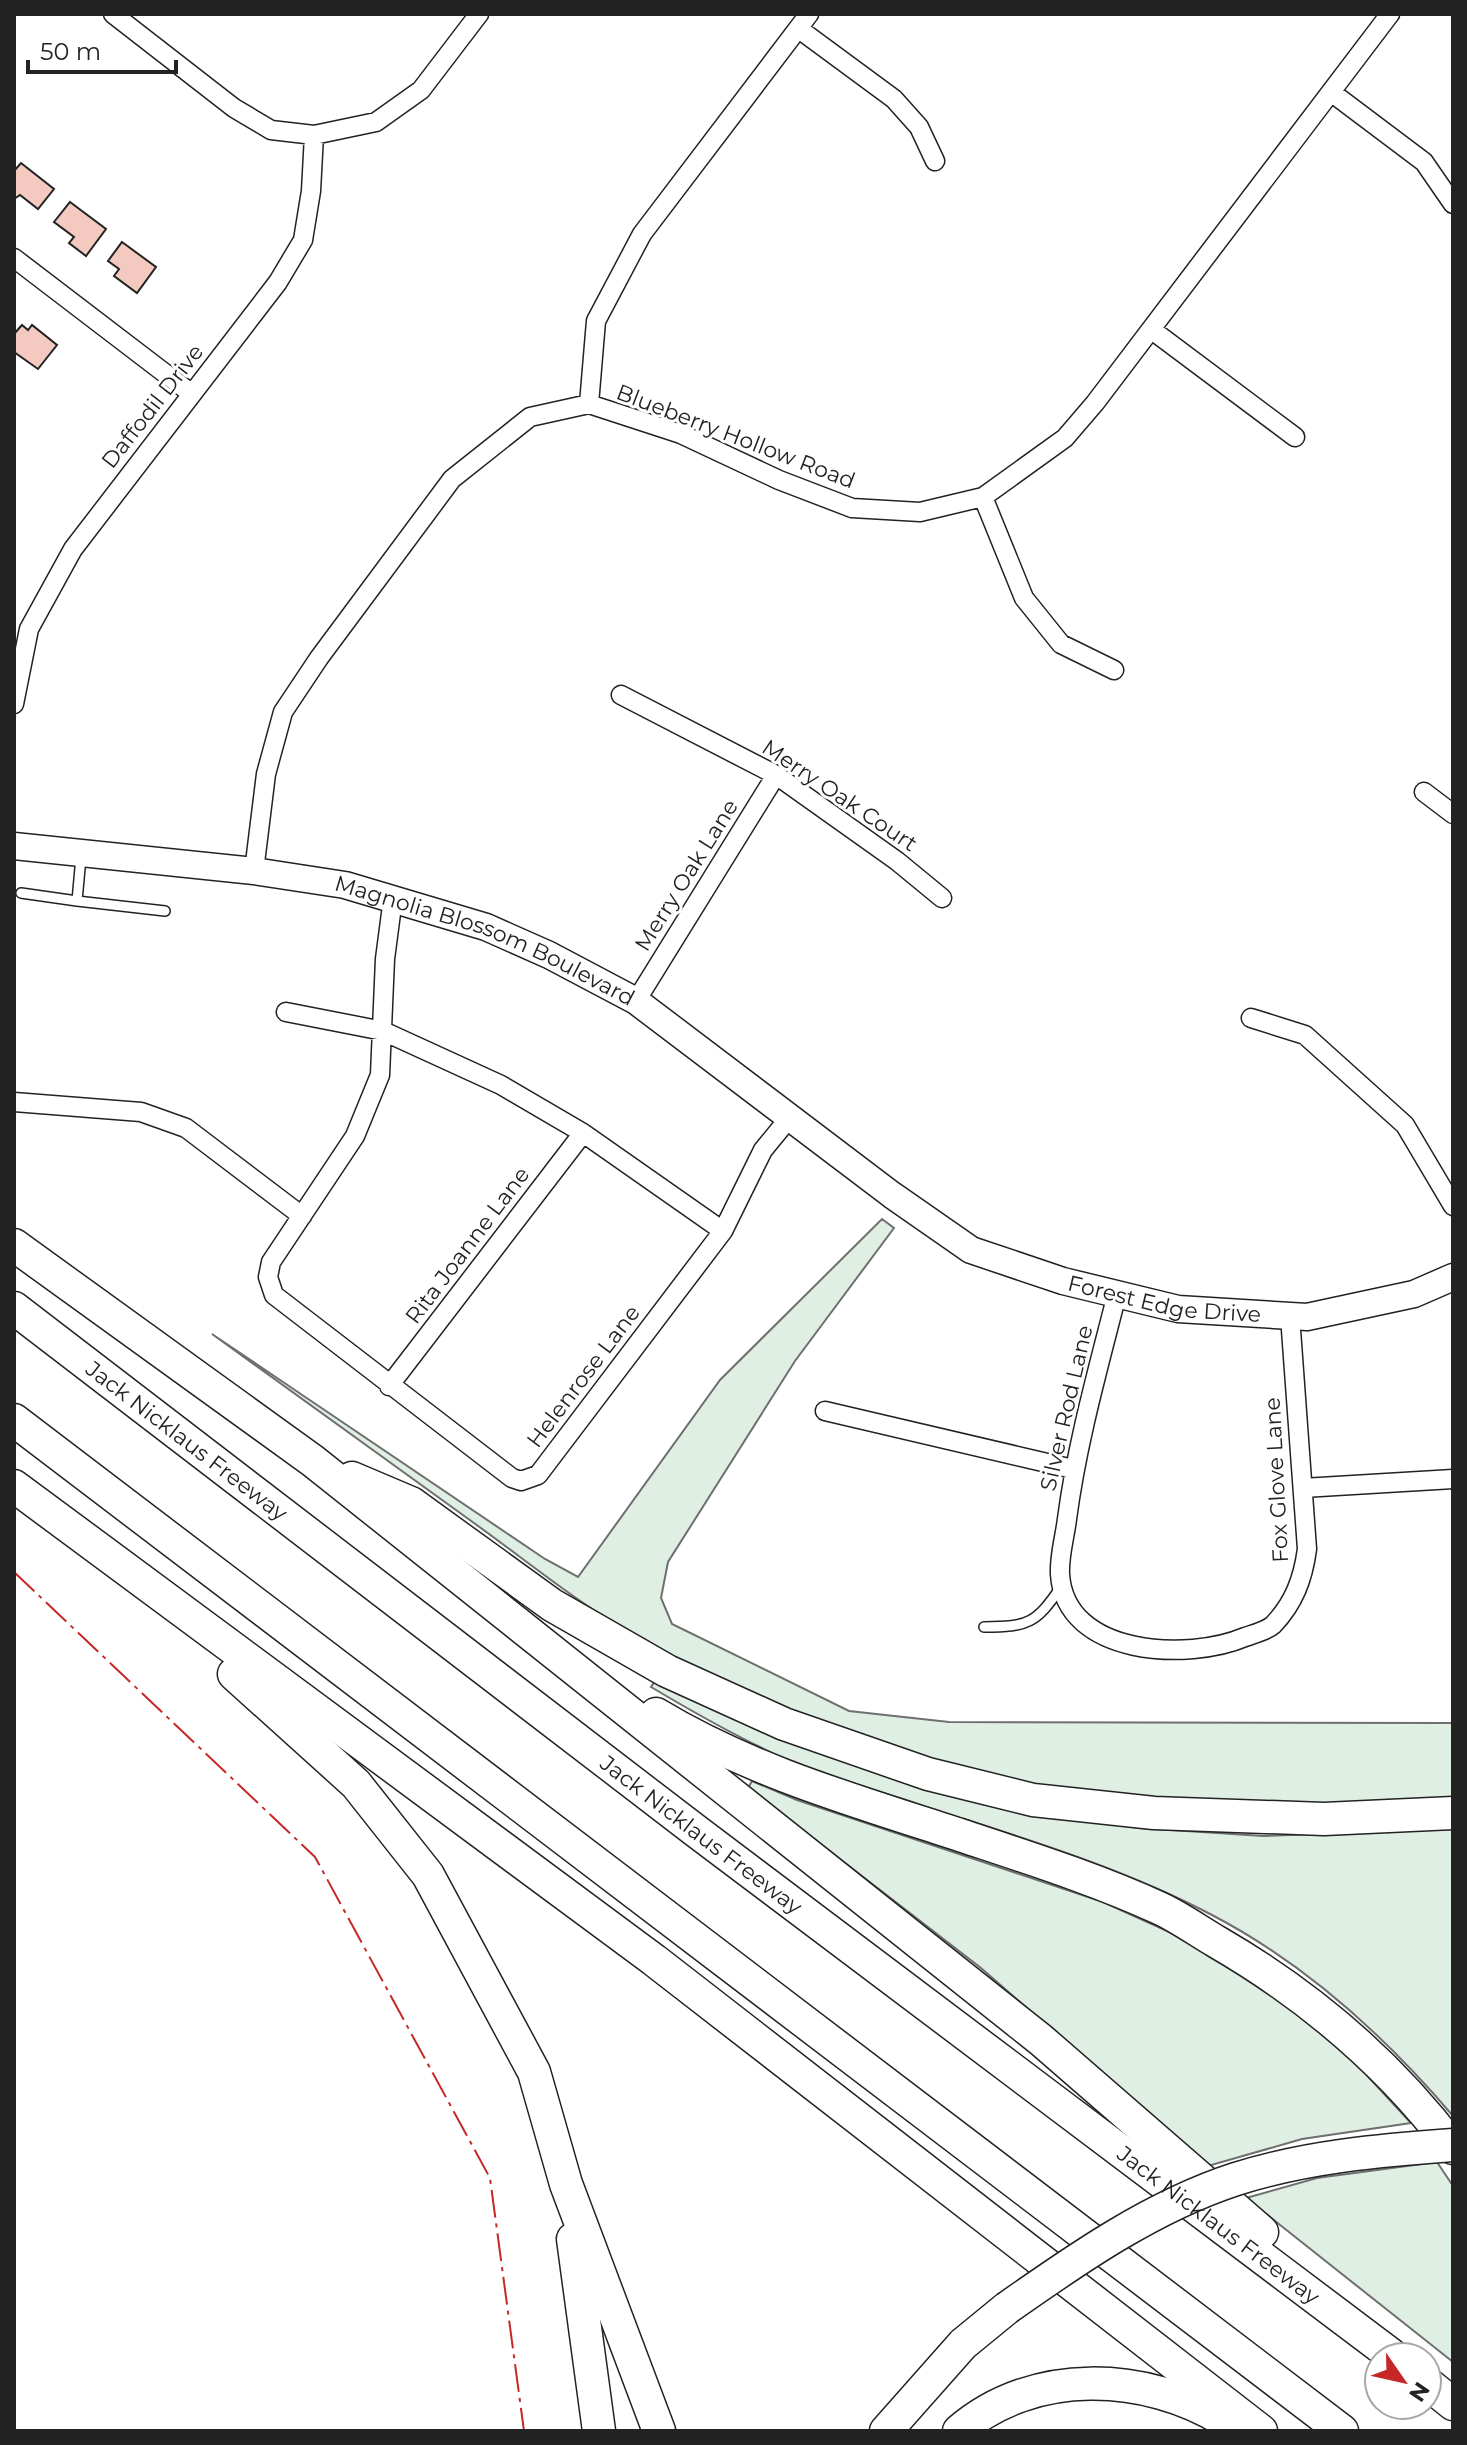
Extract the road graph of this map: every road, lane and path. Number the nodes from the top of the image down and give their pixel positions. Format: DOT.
graph roads {
  1 [pos="113,14"];
  2 [pos="479,14"];
  3 [pos="1390,14"];
  4 [pos="804,22"];
  5 [pos="1331,92"];
  6 [pos="314,135"];
  7 [pos="935,161"];
  8 [pos="1453,204"];
  9 [pos="14,258"];
  10 [pos="1152,330"];
  11 [pos="192,394"];
  12 [pos="589,404"];
  13 [pos="1295,437"];
  14 [pos="983,497"];
  15 [pos="1114,670"];
  16 [pos="621,695"];
  17 [pos="14,704"];
  18 [pos="776,775"];
  19 [pos="1424,792"];
  20 [pos="1453,814"];
  21 [pos="14,846"];
  22 [pos="82,853"];
  23 [pos="254,871"];
  24 [pos="21,893"];
  25 [pos="393,898"];
  26 [pos="942,898"];
  27 [pos="77,901"];
  28 [pos="165,911"];
  29 [pos="636,1001"];
  30 [pos="286,1012"];
  31 [pos="1251,1018"];
  32 [pos="383,1031"];
  33 [pos="14,1102"];
  34 [pos="790,1117"];
  35 [pos="583,1133"];
  36 [pos="892,1195"];
  37 [pos="1453,1206"];
  38 [pos="302,1216"];
  39 [pos="723,1231"];
  40 [pos="14,1245"];
  41 [pos="1453,1277"];
  42 [pos="1117,1294"];
  43 [pos="14,1308"];
  44 [pos="1290,1316"];
  45 [pos="389,1386"];
  46 [pos="825,1411"];
  47 [pos="14,1420"];
  48 [pos="313,1461"];
  49 [pos="1073,1469"];
  50 [pos="1453,1479"];
  51 [pos="14,1486"];
  52 [pos="1303,1488"];
  53 [pos="14,1495"];
  54 [pos="1063,1584"];
  55 [pos="984,1627"];
  56 [pos="543,1646"];
  57 [pos="1222,1647"];
  58 [pos="1453,1813"];
  59 [pos="1453,2146"];
  60 [pos="566,2184"];
  61 [pos="1351,2323"];
  62 [pos="1374,2341"];
  63 [pos="599,2431"];
  64 [pos="659,2431"];
  65 [pos="886,2431"];
  66 [pos="959,2431"];
  67 [pos="1241,2431"];
  68 [pos="1261,2431"];
  69 [pos="1342,2431"];
  1 -- 6 [label="street"];
  2 -- 6 [label="street"];
  3 -- 5 [label="street, Blueberry Hollow Road"];
  4 -- 7 [label="street"];
  4 -- 12 [label="street"];
  5 -- 8 [label="street"];
  5 -- 10 [label="street, Blueberry Hollow Road"];
  6 -- 11 [label="street, Daffodil Drive"];
  9 -- 11 [label="street"];
  10 -- 13 [label="street"];
  10 -- 14 [label="street, Blueberry Hollow Road"];
  11 -- 17 [label="street, Daffodil Drive"];
  12 -- 14 [label="street, Blueberry Hollow Road"];
  12 -- 23 [label="street, Blueberry Hollow Road"];
  14 -- 15 [label="street"];
  16 -- 18 [label="street, Merry Oak Court"];
  18 -- 26 [label="street, Merry Oak Court"];
  18 -- 29 [label="street, Merry Oak Lane"];
  19 -- 20 [label="street"];
  21 -- 22 [label="street, Magnolia Blossom Boulevard"];
  22 -- 23 [label="street, Magnolia Blossom Boulevard"];
  22 -- 27 [label="lane"];
  23 -- 25 [label="street, Magnolia Blossom Boulevard"];
  24 -- 27 [label="lane"];
  25 -- 29 [label="street, Magnolia Blossom Boulevard"];
  25 -- 32 [label="street"];
  27 -- 28 [label="lane"];
  29 -- 34 [label="street, Magnolia Blossom Boulevard"];
  30 -- 32 [label="street"];
  31 -- 37 [label="street"];
  32 -- 35 [label="street"];
  32 -- 38 [label="street"];
  33 -- 38 [label="street"];
  34 -- 36 [label="street, Magnolia Blossom Boulevard"];
  34 -- 39 [label="street, Helenrose Lane"];
  35 -- 39 [label="street"];
  35 -- 45 [label="street, Rita Joanne Lane"];
  36 -- 42 [label="street, Forest Edge Drive"];
  38 -- 45 [label="street, Helenrose Lane"];
  39 -- 45 [label="street, Helenrose Lane"];
  40 -- 48 [label="highway"];
  41 -- 44 [label="street, Forest Edge Drive"];
  42 -- 44 [label="street, Forest Edge Drive"];
  42 -- 49 [label="street, Silver Rod Lane"];
  43 -- 61 [label="highway, Jack Nicklaus Freeway"];
  44 -- 52 [label="street, Fox Glove Lane"];
  46 -- 49 [label="street"];
  47 -- 69 [label="highway"];
  48 -- 56 [label="highway"];
  48 -- 58 [label="highway"];
  49 -- 54 [label="street, Silver Rod Lane"];
  50 -- 52 [label="street"];
  51 -- 68 [label="highway"];
  52 -- 57 [label="street, Fox Glove Lane"];
  53 -- 60 [label="highway"];
  54 -- 55 [label="lane"];
  54 -- 57 [label="street, Silver Rod Lane"];
  56 -- 59 [label="highway"];
  56 -- 61 [label="highway"];
  59 -- 65 [label="highway, bridge"];
  60 -- 63 [label="highway"];
  60 -- 64 [label="highway"];
  61 -- 62 [label="highway, Jack Nicklaus Freeway"];
  66 -- 67 [label="highway"];
}
